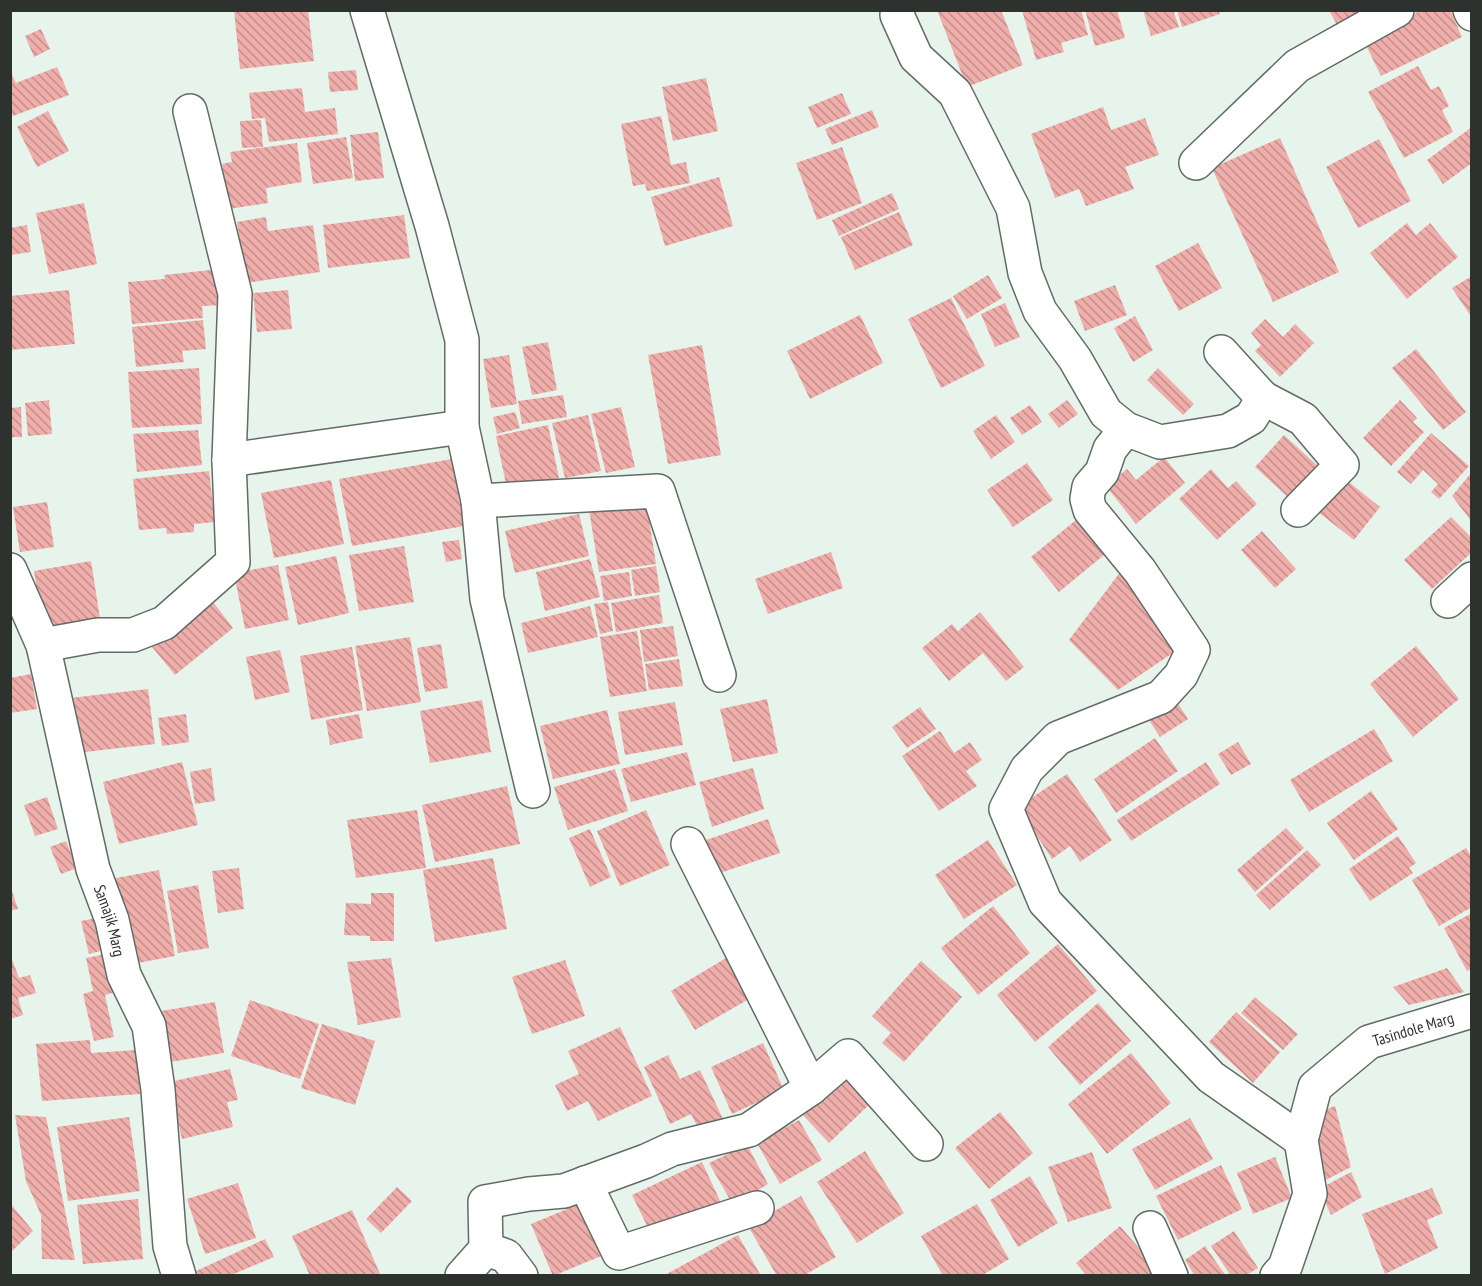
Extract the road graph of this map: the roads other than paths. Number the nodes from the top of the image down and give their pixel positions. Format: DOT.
graph roads {
  1 [pos="366,10"];
  2 [pos="898,10"];
  3 [pos="1396,10"];
  4 [pos="190,111"];
  5 [pos="1196,163"];
  6 [pos="1221,352"];
  7 [pos="1263,398"];
  8 [pos="462,427"];
  9 [pos="1126,429"];
  10 [pos="230,460"];
  11 [pos="478,501"];
  12 [pos="1298,510"];
  13 [pos="10,570"];
  14 [pos="1472,579"];
  15 [pos="1448,600"];
  16 [pos="43,645"];
  17 [pos="719,675"];
  18 [pos="533,791"];
  19 [pos="688,844"];
  20 [pos="1472,1011"];
  21 [pos="811,1088"];
  22 [pos="1301,1140"];
  23 [pos="926,1144"];
  24 [pos="585,1184"];
  25 [pos="758,1208"];
  26 [pos="1150,1228"];
  27 [pos="486,1249"];
  28 [pos="179,1275"];
  29 [pos="462,1275"];
  30 [pos="522,1275"];
  31 [pos="1171,1275"];
  32 [pos="1277,1275"];
  1 -- 8 [label="street"];
  2 -- 9 [label="street"];
  3 -- 5 [label="street"];
  4 -- 10 [label="street"];
  6 -- 7 [label="street"];
  7 -- 9 [label="street"];
  7 -- 12 [label="street"];
  8 -- 10 [label="street"];
  8 -- 11 [label="street"];
  9 -- 22 [label="street"];
  10 -- 16 [label="street"];
  11 -- 17 [label="street"];
  11 -- 18 [label="street"];
  13 -- 16 [label="street, Samajik Marg"];
  14 -- 15 [label="street"];
  16 -- 28 [label="street, Samajik Marg"];
  19 -- 21 [label="street"];
  20 -- 22 [label="street, Tasindole Marg"];
  21 -- 23 [label="street"];
  21 -- 24 [label="street"];
  22 -- 32 [label="street, Tasindole Marg"];
  24 -- 25 [label="street"];
  24 -- 27 [label="street"];
  26 -- 31 [label="street"];
  27 -- 29 [label="street"];
  27 -- 30 [label="street"];
}
